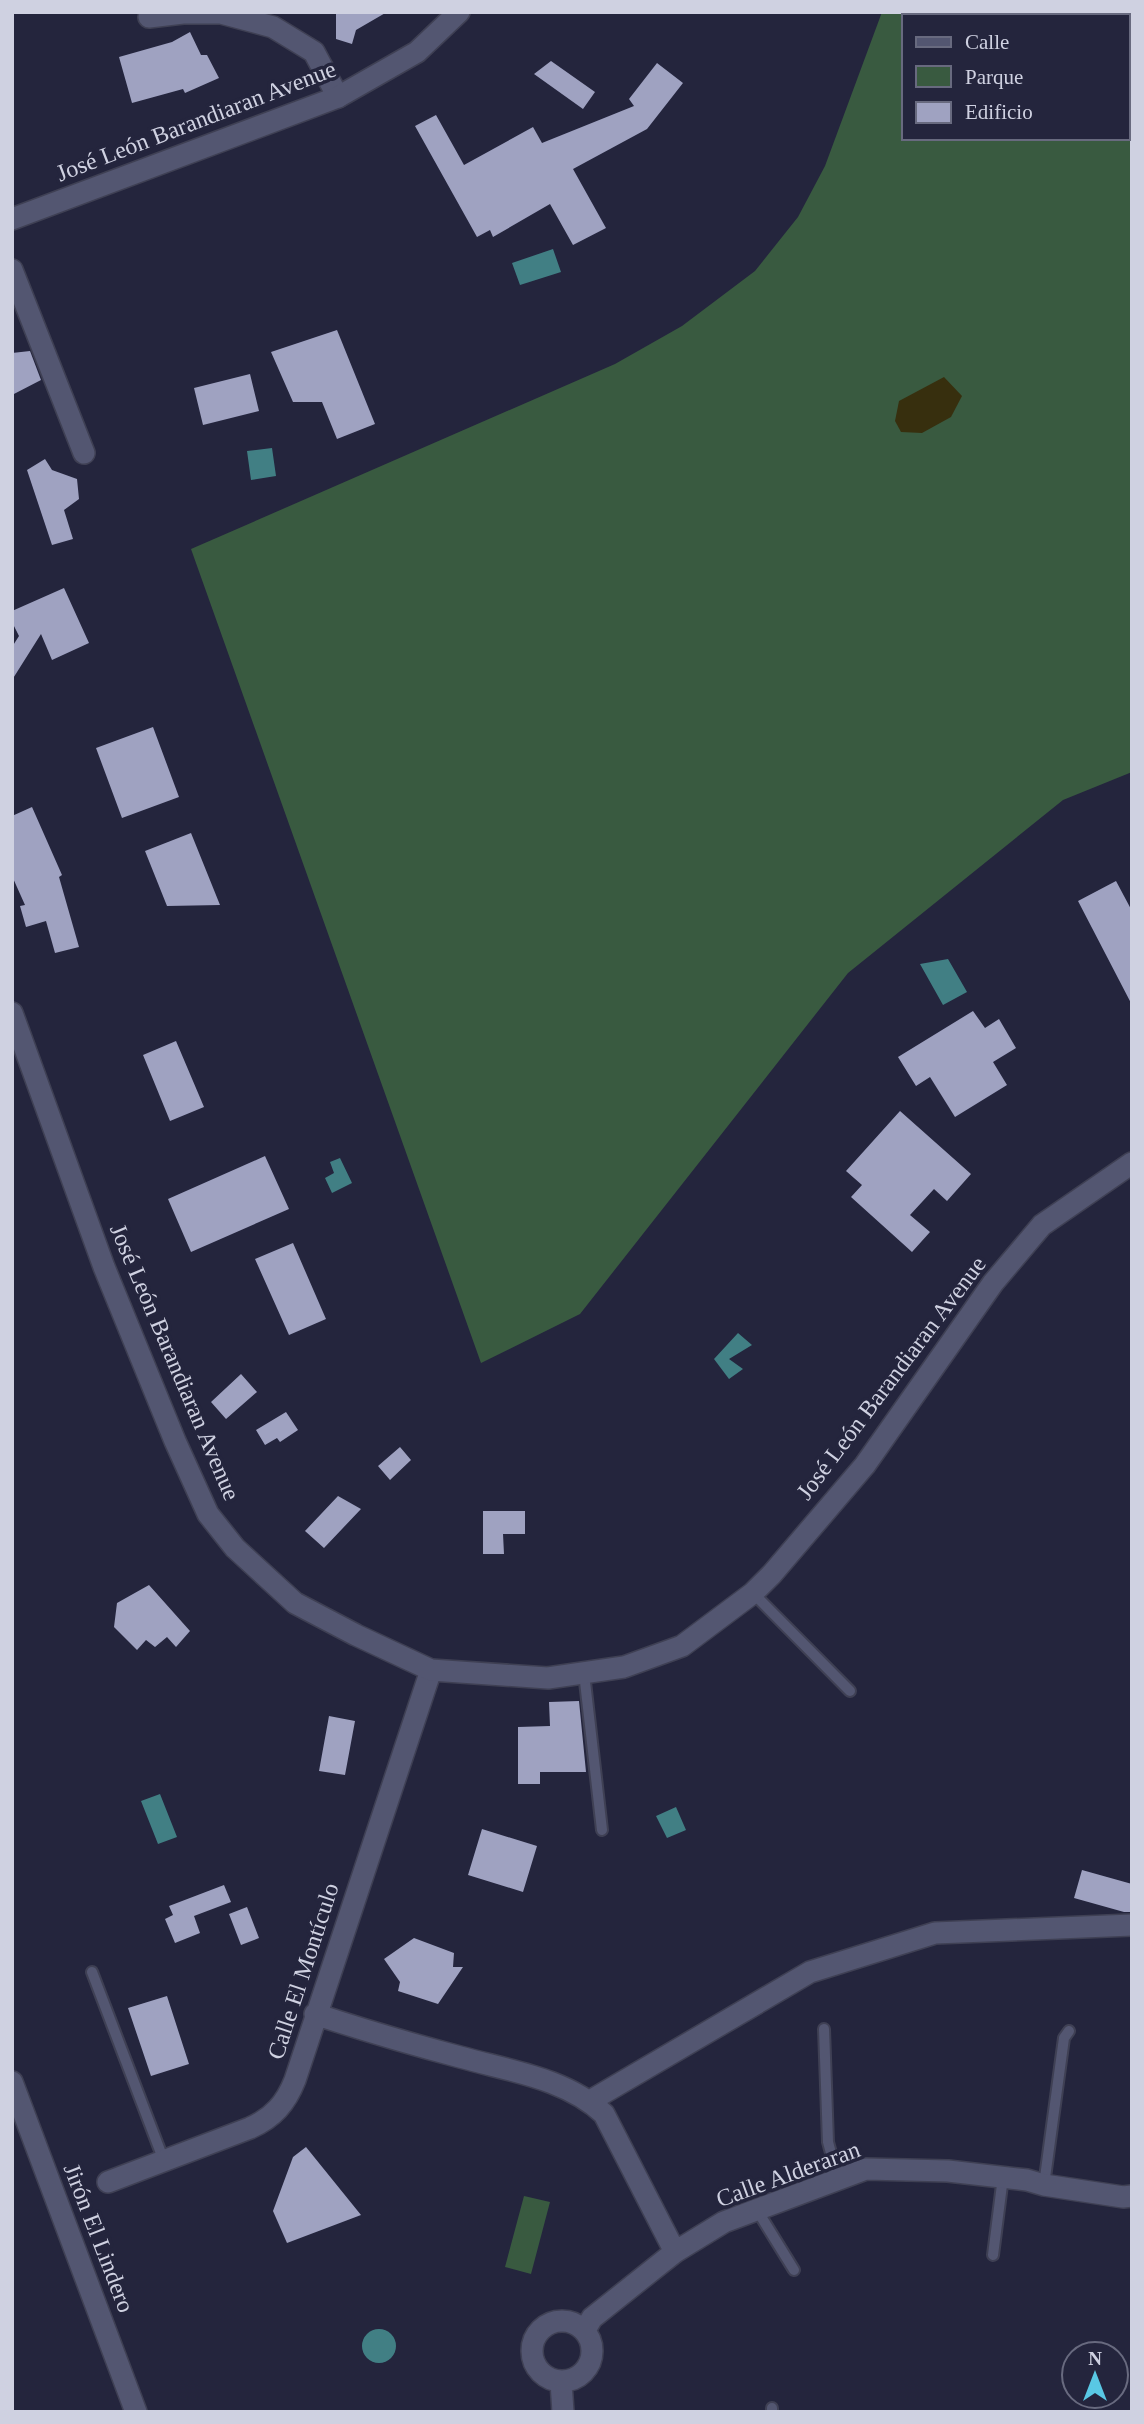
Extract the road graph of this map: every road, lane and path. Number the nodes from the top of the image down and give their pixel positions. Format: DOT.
graph roads {
  1 [pos="459,12"];
  2 [pos="149,17"];
  3 [pos="338,97"];
  4 [pos="12,219"];
  5 [pos="12,270"];
  6 [pos="84,453"];
  7 [pos="12,1013"];
  8 [pos="1132,1163"];
  9 [pos="753,1593"];
  10 [pos="431,1670"];
  11 [pos="584,1673"];
  12 [pos="850,1691"];
  13 [pos="602,1830"];
  14 [pos="1132,1925"];
  15 [pos="92,1972"];
  16 [pos="315,2014"];
  17 [pos="824,2029"];
  18 [pos="1069,2031"];
  19 [pos="12,2082"];
  20 [pos="590,2101"];
  21 [pos="164,2161"];
  22 [pos="1003,2177"];
  23 [pos="838,2179"];
  24 [pos="108,2182"];
  25 [pos="1044,2185"];
  26 [pos="1132,2196"];
  27 [pos="757,2210"];
  28 [pos="675,2252"];
  29 [pos="993,2255"];
  30 [pos="794,2270"];
  31 [pos="584,2330"];
  32 [pos="561,2382"];
  33 [pos="136,2412"];
  34 [pos="564,2412"];
  1 -- 3 [label="street, José León Barandiaran Avenue"];
  2 -- 3 [label="street"];
  3 -- 4 [label="street, José León Barandiaran Avenue"];
  5 -- 6 [label="street"];
  7 -- 10 [label="street, José León Barandiaran Avenue"];
  8 -- 9 [label="street, José León Barandiaran Avenue"];
  9 -- 11 [label="street, José León Barandiaran Avenue"];
  9 -- 12 [label="lane"];
  10 -- 11 [label="street, José León Barandiaran Avenue"];
  10 -- 16 [label="street, Calle El Montículo"];
  11 -- 13 [label="lane"];
  14 -- 20 [label="street"];
  15 -- 21 [label="lane"];
  16 -- 20 [label="street"];
  16 -- 21 [label="street, Calle El Montículo"];
  17 -- 23 [label="lane"];
  18 -- 25 [label="lane"];
  19 -- 33 [label="street, Jirón El Lindero"];
  20 -- 28 [label="street"];
  21 -- 24 [label="street, Calle El Montículo"];
  22 -- 23 [label="street, Calle Alderaran"];
  22 -- 25 [label="street, Calle Alderaran"];
  22 -- 29 [label="lane"];
  23 -- 27 [label="street, Calle Alderaran"];
  25 -- 26 [label="street, Calle Alderaran"];
  27 -- 28 [label="street, Calle Alderaran"];
  27 -- 30 [label="lane"];
  28 -- 31 [label="street, Calle Alderaran"];
  31 -- 32 [label="street"];
  31 -- 32 [label="street"];
  32 -- 34 [label="street"];
}
